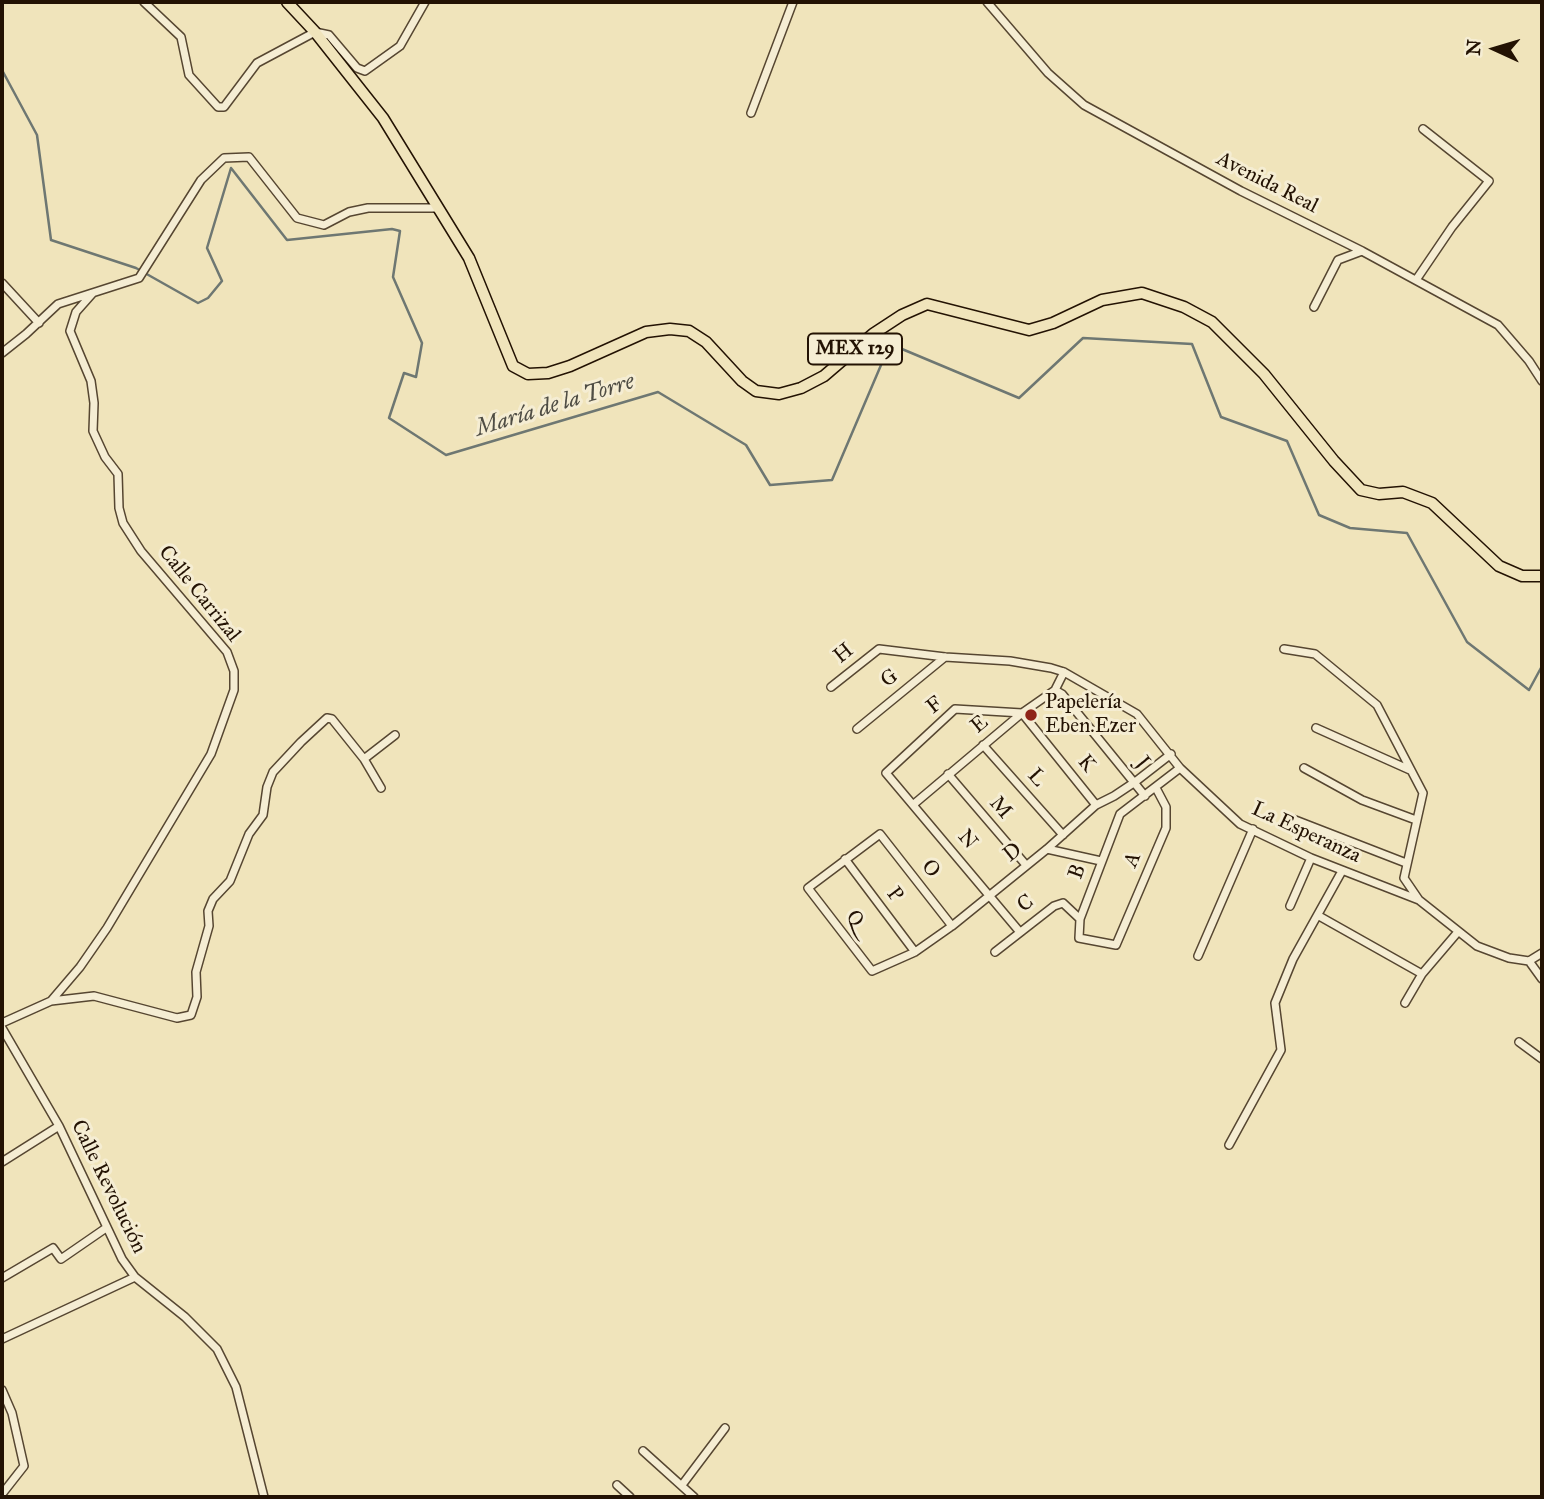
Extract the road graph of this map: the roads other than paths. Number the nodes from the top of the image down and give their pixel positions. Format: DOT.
graph roads {
  1 [pos="144,2"];
  2 [pos="287,2"];
  3 [pos="425,2"];
  4 [pos="793,2"];
  5 [pos="986,2"];
  6 [pos="315,32"];
  7 [pos="751,113"];
  8 [pos="1423,129"];
  9 [pos="437,208"];
  10 [pos="1362,251"];
  11 [pos="1416,280"];
  12 [pos="2,283"];
  13 [pos="92,294"];
  14 [pos="1314,307"];
  15 [pos="39,323"];
  16 [pos="2,353"];
  17 [pos="1542,381"];
  18 [pos="1542,576"];
  19 [pos="879,649"];
  20 [pos="1284,649"];
  21 [pos="945,657"];
  22 [pos="1064,672"];
  23 [pos="831,687"];
  24 [pos="1055,690"];
  25 [pos="1022,713"];
  26 [pos="1316,728"];
  27 [pos="857,729"];
  28 [pos="395,735"];
  29 [pos="983,745"];
  30 [pos="1171,754"];
  31 [pos="364,759"];
  32 [pos="1180,768"];
  33 [pos="1304,768"];
  34 [pos="1410,770"];
  35 [pos="886,773"];
  36 [pos="948,774"];
  37 [pos="1135,782"];
  38 [pos="381,788"];
  39 [pos="1156,788"];
  40 [pos="1145,796"];
  41 [pos="914,804"];
  42 [pos="1096,805"];
  43 [pos="1290,818"];
  44 [pos="1416,820"];
  45 [pos="1253,830"];
  46 [pos="1063,835"];
  47 [pos="1047,849"];
  48 [pos="1311,858"];
  49 [pos="845,859"];
  50 [pos="1101,861"];
  51 [pos="1406,863"];
  52 [pos="1026,865"];
  53 [pos="1342,871"];
  54 [pos="989,894"];
  55 [pos="1419,900"];
  56 [pos="1290,906"];
  57 [pos="1319,916"];
  58 [pos="1080,919"];
  59 [pos="952,926"];
  60 [pos="1019,931"];
  61 [pos="1458,933"];
  62 [pos="915,952"];
  63 [pos="995,952"];
  64 [pos="1542,953"];
  65 [pos="1198,956"];
  66 [pos="1530,961"];
  67 [pos="872,971"];
  68 [pos="1422,974"];
  69 [pos="1542,979"];
  70 [pos="51,1001"];
  71 [pos="1405,1003"];
  72 [pos="2,1023"];
  73 [pos="2,1028"];
  74 [pos="1519,1042"];
  75 [pos="1542,1059"];
  76 [pos="59,1126"];
  77 [pos="1230,1145"];
  78 [pos="2,1162"];
  79 [pos="106,1228"];
  80 [pos="135,1277"];
  81 [pos="2,1278"];
  82 [pos="2,1339"];
  83 [pos="2,1390"];
  84 [pos="724,1429"];
  85 [pos="643,1451"];
  86 [pos="617,1485"];
  87 [pos="682,1485"];
  88 [pos="2,1494"];
  89 [pos="264,1497"];
  90 [pos="630,1497"];
  91 [pos="694,1497"];
  1 -- 6 [label="street"];
  2 -- 6 [label="main road, MEX 129"];
  3 -- 6 [label="street"];
  4 -- 7 [label="street"];
  5 -- 10 [label="street, Avenida Real"];
  6 -- 9 [label="main road, MEX 129"];
  8 -- 11 [label="street"];
  9 -- 13 [label="street"];
  9 -- 18 [label="main road, MEX 129"];
  10 -- 11 [label="street, Avenida Real"];
  10 -- 14 [label="street"];
  11 -- 17 [label="street, Avenida Real"];
  12 -- 15 [label="street"];
  13 -- 15 [label="street"];
  13 -- 70 [label="street, Calle Carrizal"];
  15 -- 16 [label="street"];
  19 -- 21 [label="street, La Esperanza"];
  19 -- 23 [label="street, H"];
  20 -- 34 [label="street"];
  21 -- 22 [label="street, La Esperanza"];
  21 -- 27 [label="street, G"];
  22 -- 24 [label="street, E"];
  22 -- 30 [label="street, La Esperanza"];
  24 -- 25 [label="street, E"];
  24 -- 37 [label="street, J"];
  25 -- 29 [label="street, E"];
  25 -- 35 [label="street, F"];
  25 -- 42 [label="street, K"];
  26 -- 34 [label="street"];
  28 -- 31 [label="street"];
  29 -- 36 [label="street, E"];
  29 -- 46 [label="street, L"];
  30 -- 32 [label="street, La Esperanza"];
  30 -- 37 [label="street, D"];
  31 -- 38 [label="street"];
  31 -- 70 [label="street"];
  32 -- 39 [label="street"];
  32 -- 45 [label="street, La Esperanza"];
  33 -- 44 [label="street"];
  34 -- 44 [label="street"];
  35 -- 41 [label="street, N"];
  36 -- 41 [label="street, E"];
  36 -- 52 [label="street, M"];
  37 -- 40 [label="street, J"];
  37 -- 42 [label="street, D"];
  39 -- 40 [label="street"];
  39 -- 58 [label="street, A"];
  40 -- 50 [label="street, B"];
  41 -- 54 [label="street, N"];
  42 -- 46 [label="street, D"];
  43 -- 51 [label="street"];
  44 -- 51 [label="street"];
  45 -- 48 [label="street, La Esperanza"];
  45 -- 65 [label="street"];
  46 -- 47 [label="street, D"];
  47 -- 50 [label="street"];
  47 -- 52 [label="street, D"];
  48 -- 53 [label="street, La Esperanza"];
  48 -- 56 [label="street"];
  49 -- 59 [label="street, O"];
  49 -- 62 [label="street, P"];
  49 -- 67 [label="street, Q"];
  50 -- 58 [label="street, B"];
  51 -- 55 [label="street"];
  52 -- 54 [label="street, D"];
  53 -- 55 [label="street, La Esperanza"];
  53 -- 57 [label="street"];
  54 -- 59 [label="street, D"];
  54 -- 60 [label="street, N"];
  55 -- 61 [label="street, La Esperanza"];
  57 -- 68 [label="street"];
  57 -- 77 [label="street"];
  58 -- 60 [label="street, C"];
  59 -- 62 [label="street, D"];
  60 -- 63 [label="street, C"];
  61 -- 66 [label="street, La Esperanza"];
  61 -- 68 [label="street"];
  62 -- 67 [label="street, D"];
  64 -- 66 [label="street"];
  66 -- 69 [label="street"];
  68 -- 71 [label="street"];
  70 -- 72 [label="street, Calle Carrizal"];
  73 -- 76 [label="street, Calle Revolución"];
  74 -- 75 [label="street"];
  76 -- 78 [label="street"];
  76 -- 79 [label="street, Calle Revolución"];
  79 -- 80 [label="street, Calle Revolución"];
  79 -- 81 [label="street"];
  80 -- 82 [label="street"];
  80 -- 89 [label="street, Calle Revolución"];
  83 -- 88 [label="street"];
  84 -- 87 [label="street"];
  85 -- 87 [label="street"];
  86 -- 90 [label="street"];
  87 -- 91 [label="street"];
}
